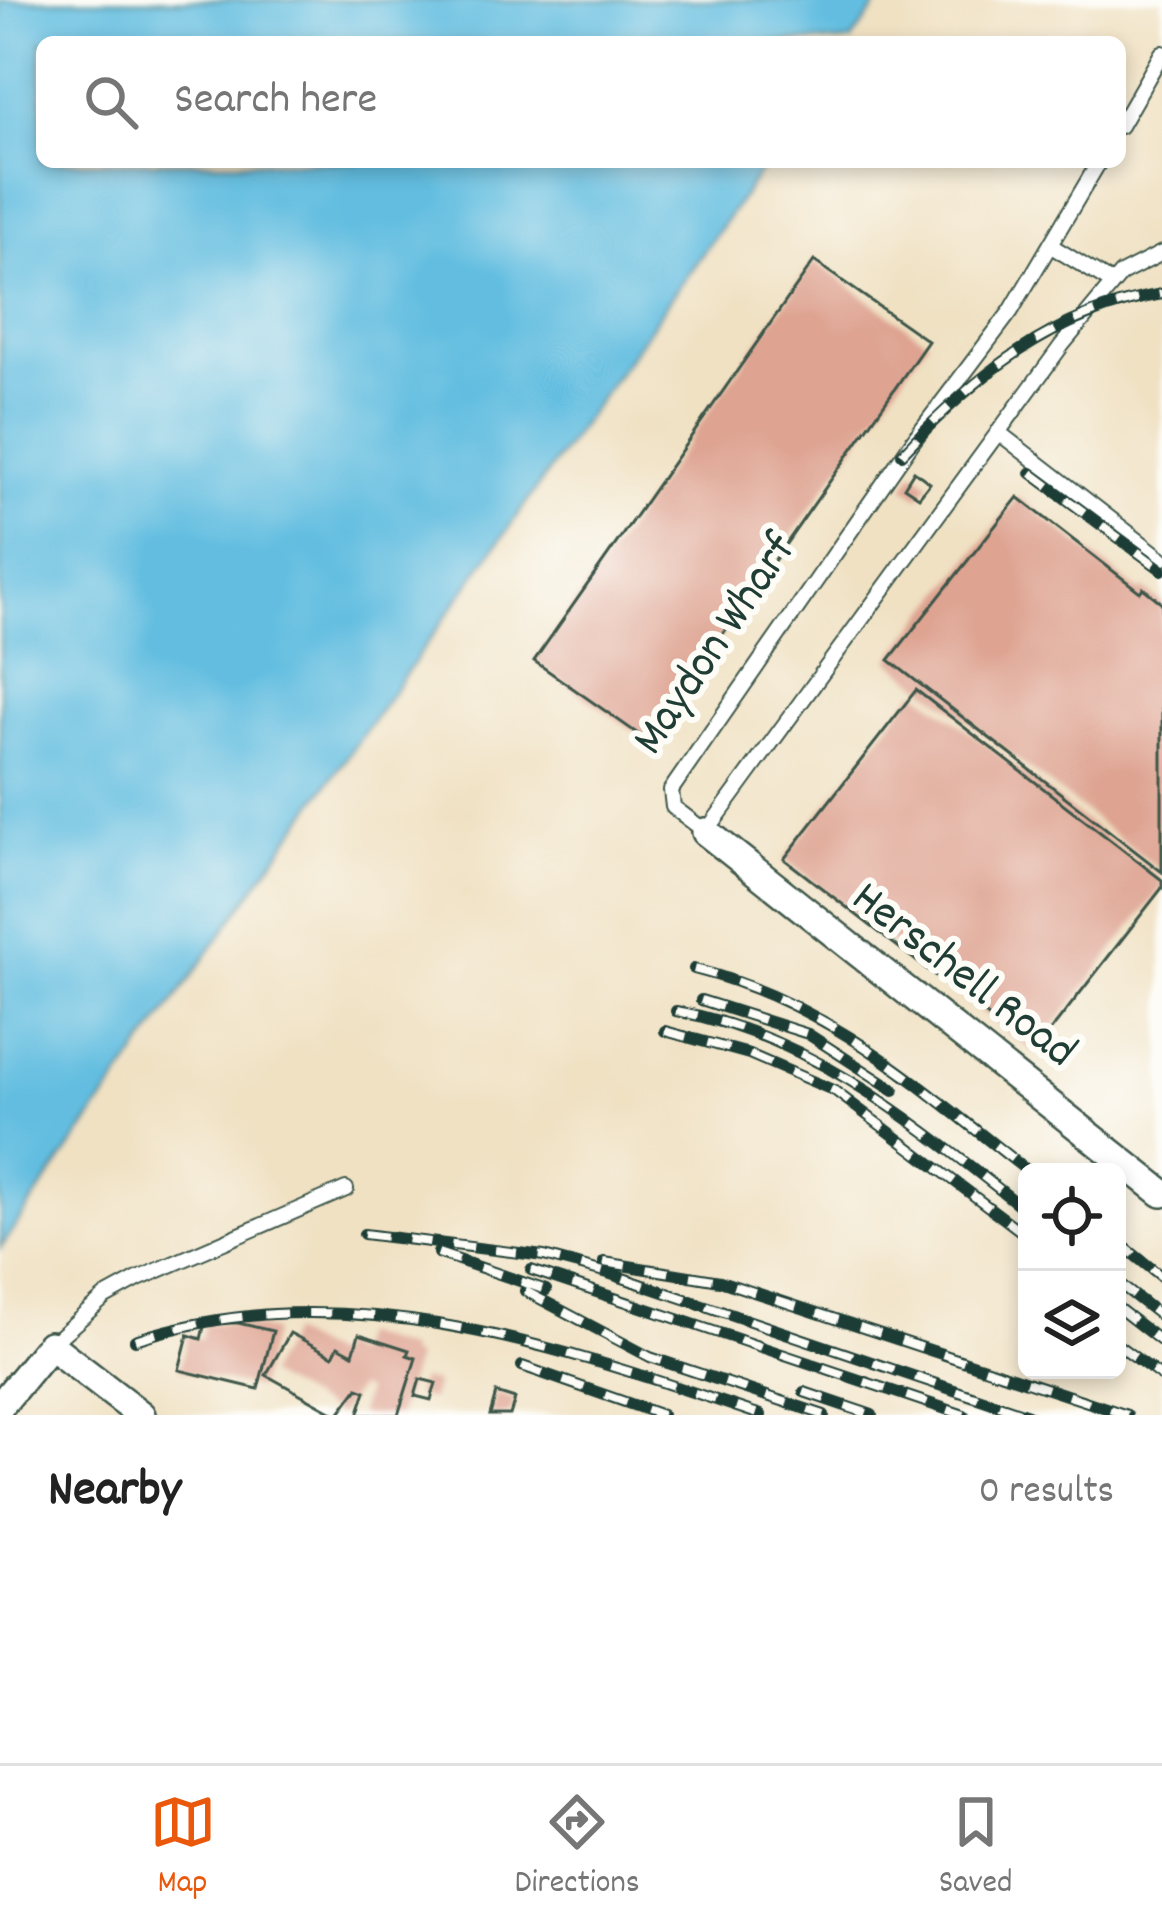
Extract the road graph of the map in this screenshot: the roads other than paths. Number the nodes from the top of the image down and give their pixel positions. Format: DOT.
graph roads {
  1 [pos="1162,53"];
  2 [pos="1126,116"];
  3 [pos="1097,168"];
  4 [pos="1053,247"];
  5 [pos="1162,253"];
  6 [pos="1112,283"];
  7 [pos="998,432"];
  8 [pos="1162,559"];
  9 [pos="706,832"];
  10 [pos="346,1189"];
  11 [pos="1162,1192"];
  12 [pos="50,1345"];
  13 [pos="0,1406"];
  14 [pos="141,1415"];
  1 -- 2 [label="lane"];
  3 -- 4 [label="lane, Maydon Wharf"];
  4 -- 6 [label="lane"];
  4 -- 9 [label="lane, Maydon Wharf"];
  5 -- 6 [label="lane"];
  6 -- 7 [label="lane, Maydon Wharf"];
  7 -- 8 [label="lane"];
  7 -- 9 [label="lane, Maydon Wharf"];
  9 -- 11 [label="street, Herschell Road"];
  10 -- 12 [label="lane"];
  12 -- 13 [label="street"];
  12 -- 14 [label="street"];
}
